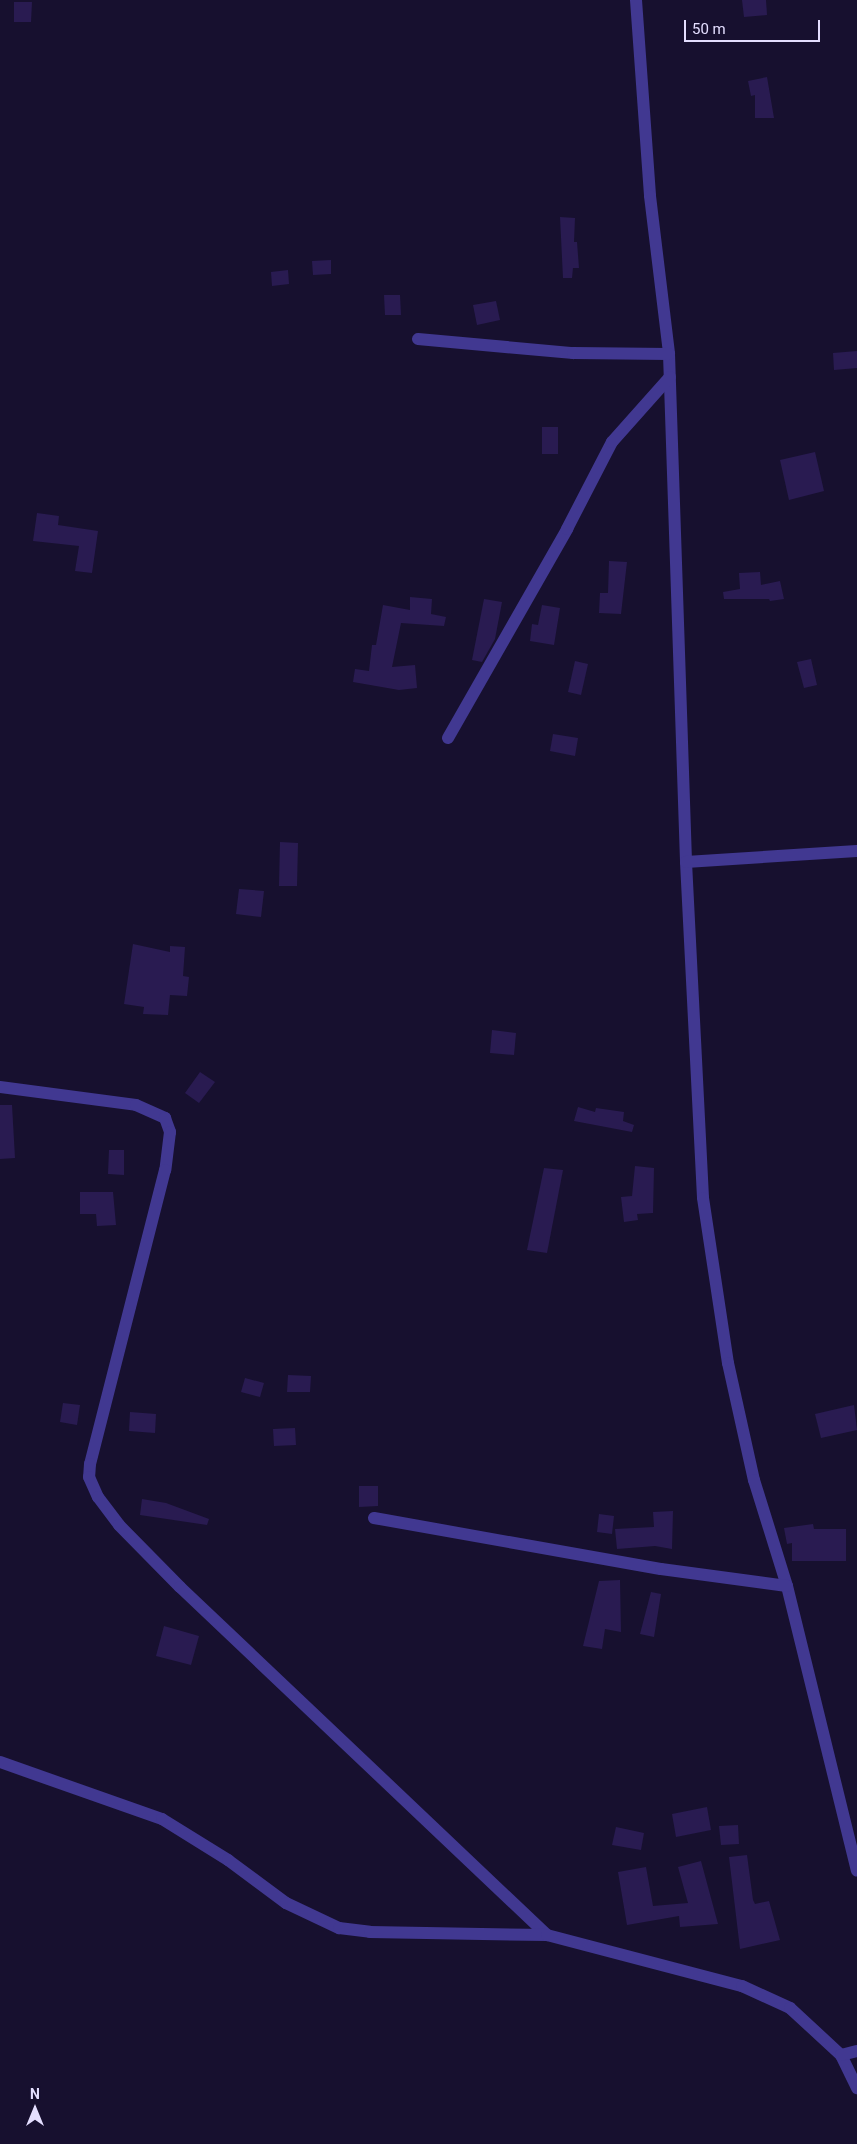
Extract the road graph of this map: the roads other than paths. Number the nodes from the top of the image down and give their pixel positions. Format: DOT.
graph roads {
  1 [pos="636,0"];
  2 [pos="418,339"];
  3 [pos="670,354"];
  4 [pos="670,377"];
  5 [pos="448,738"];
  6 [pos="857,851"];
  7 [pos="686,862"];
  8 [pos="0,1087"];
  9 [pos="374,1518"];
  10 [pos="787,1586"];
  11 [pos="0,1762"];
  12 [pos="857,1871"];
  13 [pos="547,1935"];
  14 [pos="857,2051"];
  15 [pos="841,2055"];
  16 [pos="857,2088"];
  1 -- 3 [label="street"];
  2 -- 3 [label="street"];
  3 -- 4 [label="street"];
  4 -- 5 [label="street"];
  4 -- 7 [label="street"];
  6 -- 7 [label="street"];
  7 -- 10 [label="street"];
  8 -- 13 [label="street"];
  9 -- 10 [label="street"];
  10 -- 12 [label="street"];
  11 -- 13 [label="street"];
  13 -- 15 [label="street"];
  14 -- 15 [label="street"];
  15 -- 16 [label="street"];
}
